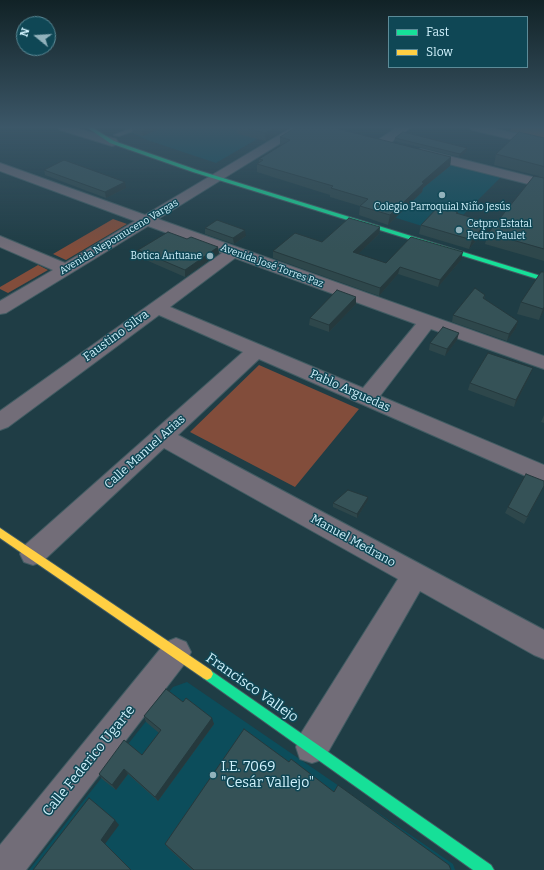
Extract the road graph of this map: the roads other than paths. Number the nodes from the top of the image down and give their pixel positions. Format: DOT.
graph roads {
  1 [pos="4,169"];
  2 [pos="203,169"];
  3 [pos="232,169"];
  4 [pos="484,169"];
  5 [pos="222,175"];
  6 [pos="544,184"];
  7 [pos="147,220"];
  8 [pos="445,238"];
  9 [pos="0,241"];
  10 [pos="232,252"];
  11 [pos="66,269"];
  12 [pos="544,278"];
  13 [pos="156,307"];
  14 [pos="0,309"];
  15 [pos="427,322"];
  16 [pos="257,350"];
  17 [pos="542,357"];
  18 [pos="367,398"];
  19 [pos="0,422"];
  20 [pos="162,436"];
  21 [pos="544,475"];
  22 [pos="0,532"];
  23 [pos="33,554"];
  24 [pos="415,575"];
  25 [pos="544,645"];
  26 [pos="176,652"];
  27 [pos="312,747"];
  28 [pos="4,860"];
  29 [pos="478,867"];
  1 -- 7 [label="street, Avenida José Torres Paz"];
  2 -- 5 [label="main road"];
  3 -- 5 [label="street, Avenida Nepomuceno Vargas"];
  4 -- 6 [label="street"];
  5 -- 7 [label="street, Avenida Nepomuceno Vargas"];
  5 -- 8 [label="main road"];
  5 -- 12 [label="main road"];
  7 -- 10 [label="street, Avenida José Torres Paz"];
  7 -- 11 [label="street, Avenida Nepomuceno Vargas"];
  9 -- 11 [label="street"];
  10 -- 13 [label="street, Faustino Silva"];
  10 -- 15 [label="street, Avenida José Torres Paz"];
  11 -- 14 [label="street, Avenida Nepomuceno Vargas"];
  13 -- 16 [label="street, Pablo Arguedas"];
  13 -- 19 [label="street, Faustino Silva"];
  15 -- 17 [label="street, Avenida José Torres Paz"];
  15 -- 18 [label="street"];
  16 -- 18 [label="street, Pablo Arguedas"];
  16 -- 20 [label="street, Calle Manuel Arias"];
  18 -- 21 [label="street, Pablo Arguedas"];
  20 -- 23 [label="street, Calle Manuel Arias"];
  20 -- 24 [label="street, Manuel Medrano"];
  22 -- 23 [label="main road, Francisco Vallejo"];
  23 -- 26 [label="main road, Francisco Vallejo"];
  24 -- 25 [label="street, Manuel Medrano"];
  24 -- 27 [label="street"];
  26 -- 27 [label="main road, Francisco Vallejo"];
  26 -- 28 [label="street, Calle Federico Ugarte"];
  27 -- 29 [label="main road, Francisco Vallejo"];
}
